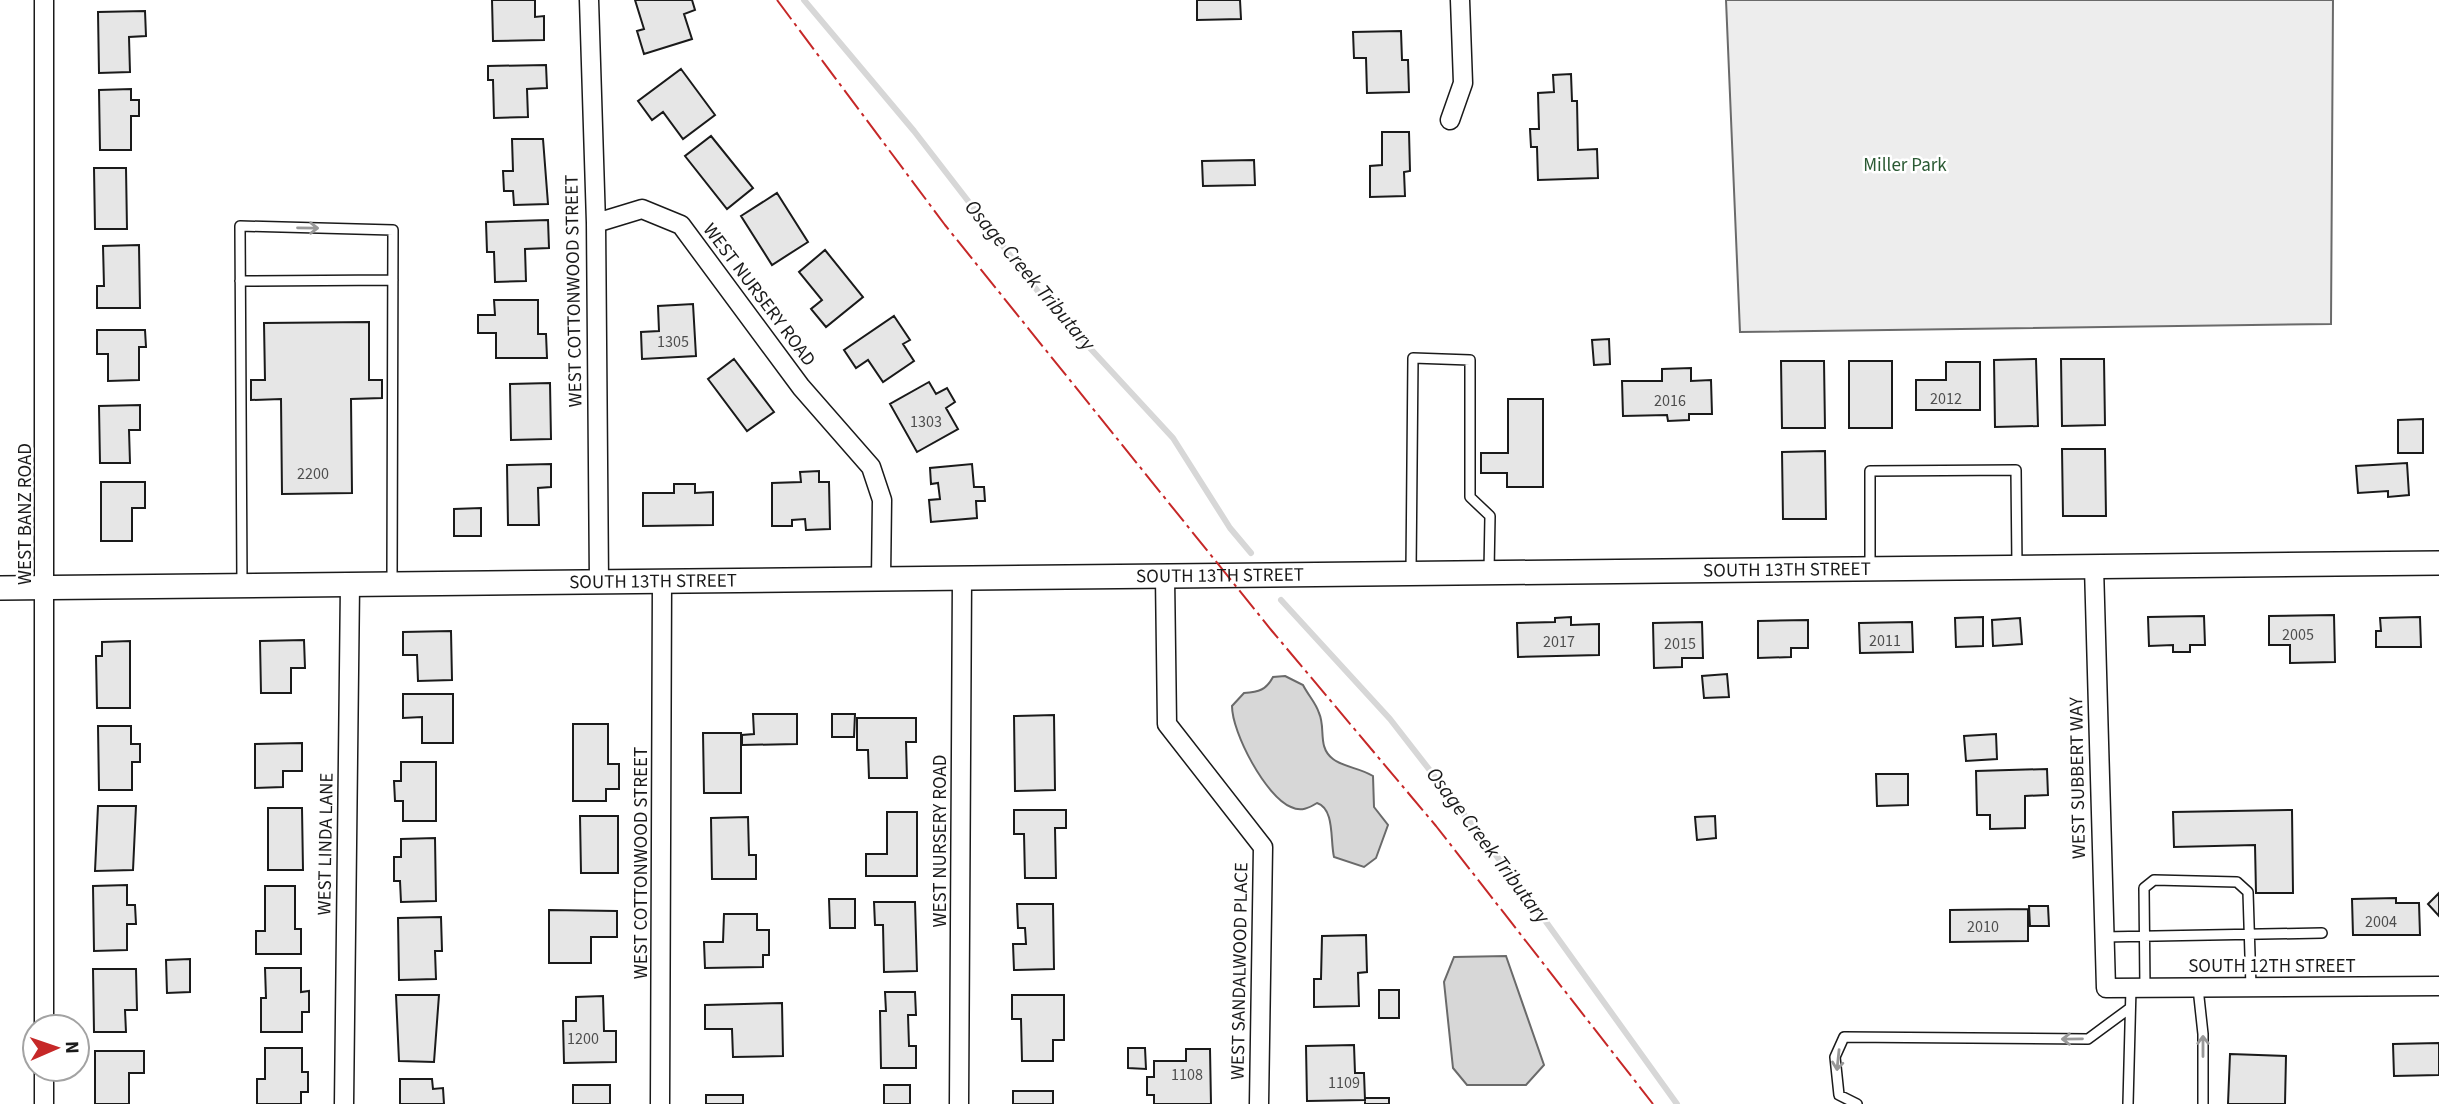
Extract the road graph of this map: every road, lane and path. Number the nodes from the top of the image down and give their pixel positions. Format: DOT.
graph roads {
  1 [pos="44,0"];
  2 [pos="589,0"];
  3 [pos="1460,0"];
  4 [pos="1450,120"];
  5 [pos="596,223"];
  6 [pos="393,280"];
  7 [pos="240,281"];
  8 [pos="2439,563"];
  9 [pos="2017,568"];
  10 [pos="2094,568"];
  11 [pos="1870,569"];
  12 [pos="1411,573"];
  13 [pos="1489,573"];
  14 [pos="1165,577"];
  15 [pos="881,578"];
  16 [pos="962,578"];
  17 [pos="662,581"];
  18 [pos="599,582"];
  19 [pos="392,584"];
  20 [pos="350,585"];
  21 [pos="242,586"];
  22 [pos="0,588"];
  23 [pos="46,588"];
  24 [pos="2322,933"];
  25 [pos="2251,934"];
  26 [pos="2144,936"];
  27 [pos="2103,937"];
  28 [pos="2439,986"];
  29 [pos="2251,987"];
  30 [pos="2106,988"];
  31 [pos="2138,988"];
  32 [pos="2198,988"];
  33 [pos="2130,1008"];
  34 [pos="44,1013"];
  35 [pos="44,1083"];
  36 [pos="44,1104"];
  37 [pos="344,1104"];
  38 [pos="660,1104"];
  39 [pos="960,1104"];
  40 [pos="1259,1104"];
  41 [pos="1857,1104"];
  42 [pos="2128,1104"];
  43 [pos="2203,1104"];
  1 -- 23 [label="street, WEST BANZ ROAD"];
  2 -- 5 [label="street, WEST COTTONWOOD STREET"];
  3 -- 4 [label="street"];
  5 -- 15 [label="street, WEST NURSERY ROAD"];
  5 -- 18 [label="street, WEST COTTONWOOD STREET"];
  6 -- 7 [label="lane"];
  7 -- 6 [label="lane, one-way"];
  6 -- 19 [label="lane"];
  7 -- 21 [label="lane"];
  8 -- 10 [label="street, SOUTH 13TH STREET"];
  9 -- 10 [label="street, SOUTH 13TH STREET"];
  9 -- 11 [label="street, SOUTH 13TH STREET"];
  9 -- 11 [label="lane"];
  10 -- 27 [label="street, WEST SUBBERT WAY"];
  11 -- 13 [label="street, SOUTH 13TH STREET"];
  12 -- 13 [label="street, SOUTH 13TH STREET"];
  12 -- 13 [label="lane"];
  12 -- 14 [label="street, SOUTH 13TH STREET"];
  14 -- 16 [label="street, SOUTH 13TH STREET"];
  14 -- 40 [label="street, WEST SANDALWOOD PLACE"];
  15 -- 16 [label="street, SOUTH 13TH STREET"];
  15 -- 17 [label="street, SOUTH 13TH STREET"];
  16 -- 39 [label="street, WEST NURSERY ROAD"];
  17 -- 18 [label="street, SOUTH 13TH STREET"];
  17 -- 38 [label="street, WEST COTTONWOOD STREET"];
  18 -- 19 [label="street, SOUTH 13TH STREET"];
  19 -- 20 [label="street, SOUTH 13TH STREET"];
  20 -- 21 [label="street, SOUTH 13TH STREET"];
  20 -- 37 [label="street, WEST LINDA LANE"];
  21 -- 23 [label="street, SOUTH 13TH STREET"];
  22 -- 23 [label="street, SOUTH 13TH STREET"];
  23 -- 34 [label="street, WEST BANZ ROAD"];
  24 -- 25 [label="lane"];
  25 -- 26 [label="lane"];
  25 -- 26 [label="lane"];
  25 -- 29 [label="lane"];
  26 -- 27 [label="lane"];
  26 -- 31 [label="lane"];
  27 -- 30 [label="street, WEST SUBBERT WAY"];
  28 -- 29 [label="street, SOUTH 12TH STREET"];
  29 -- 32 [label="street, SOUTH 12TH STREET"];
  30 -- 31 [label="street, SOUTH 12TH STREET"];
  31 -- 32 [label="street, SOUTH 12TH STREET"];
  31 -- 33 [label="lane"];
  43 -- 32 [label="lane, one-way"];
  33 -- 41 [label="lane, one-way"];
  33 -- 42 [label="lane"];
  35 -- 36 [label="street"];
}
